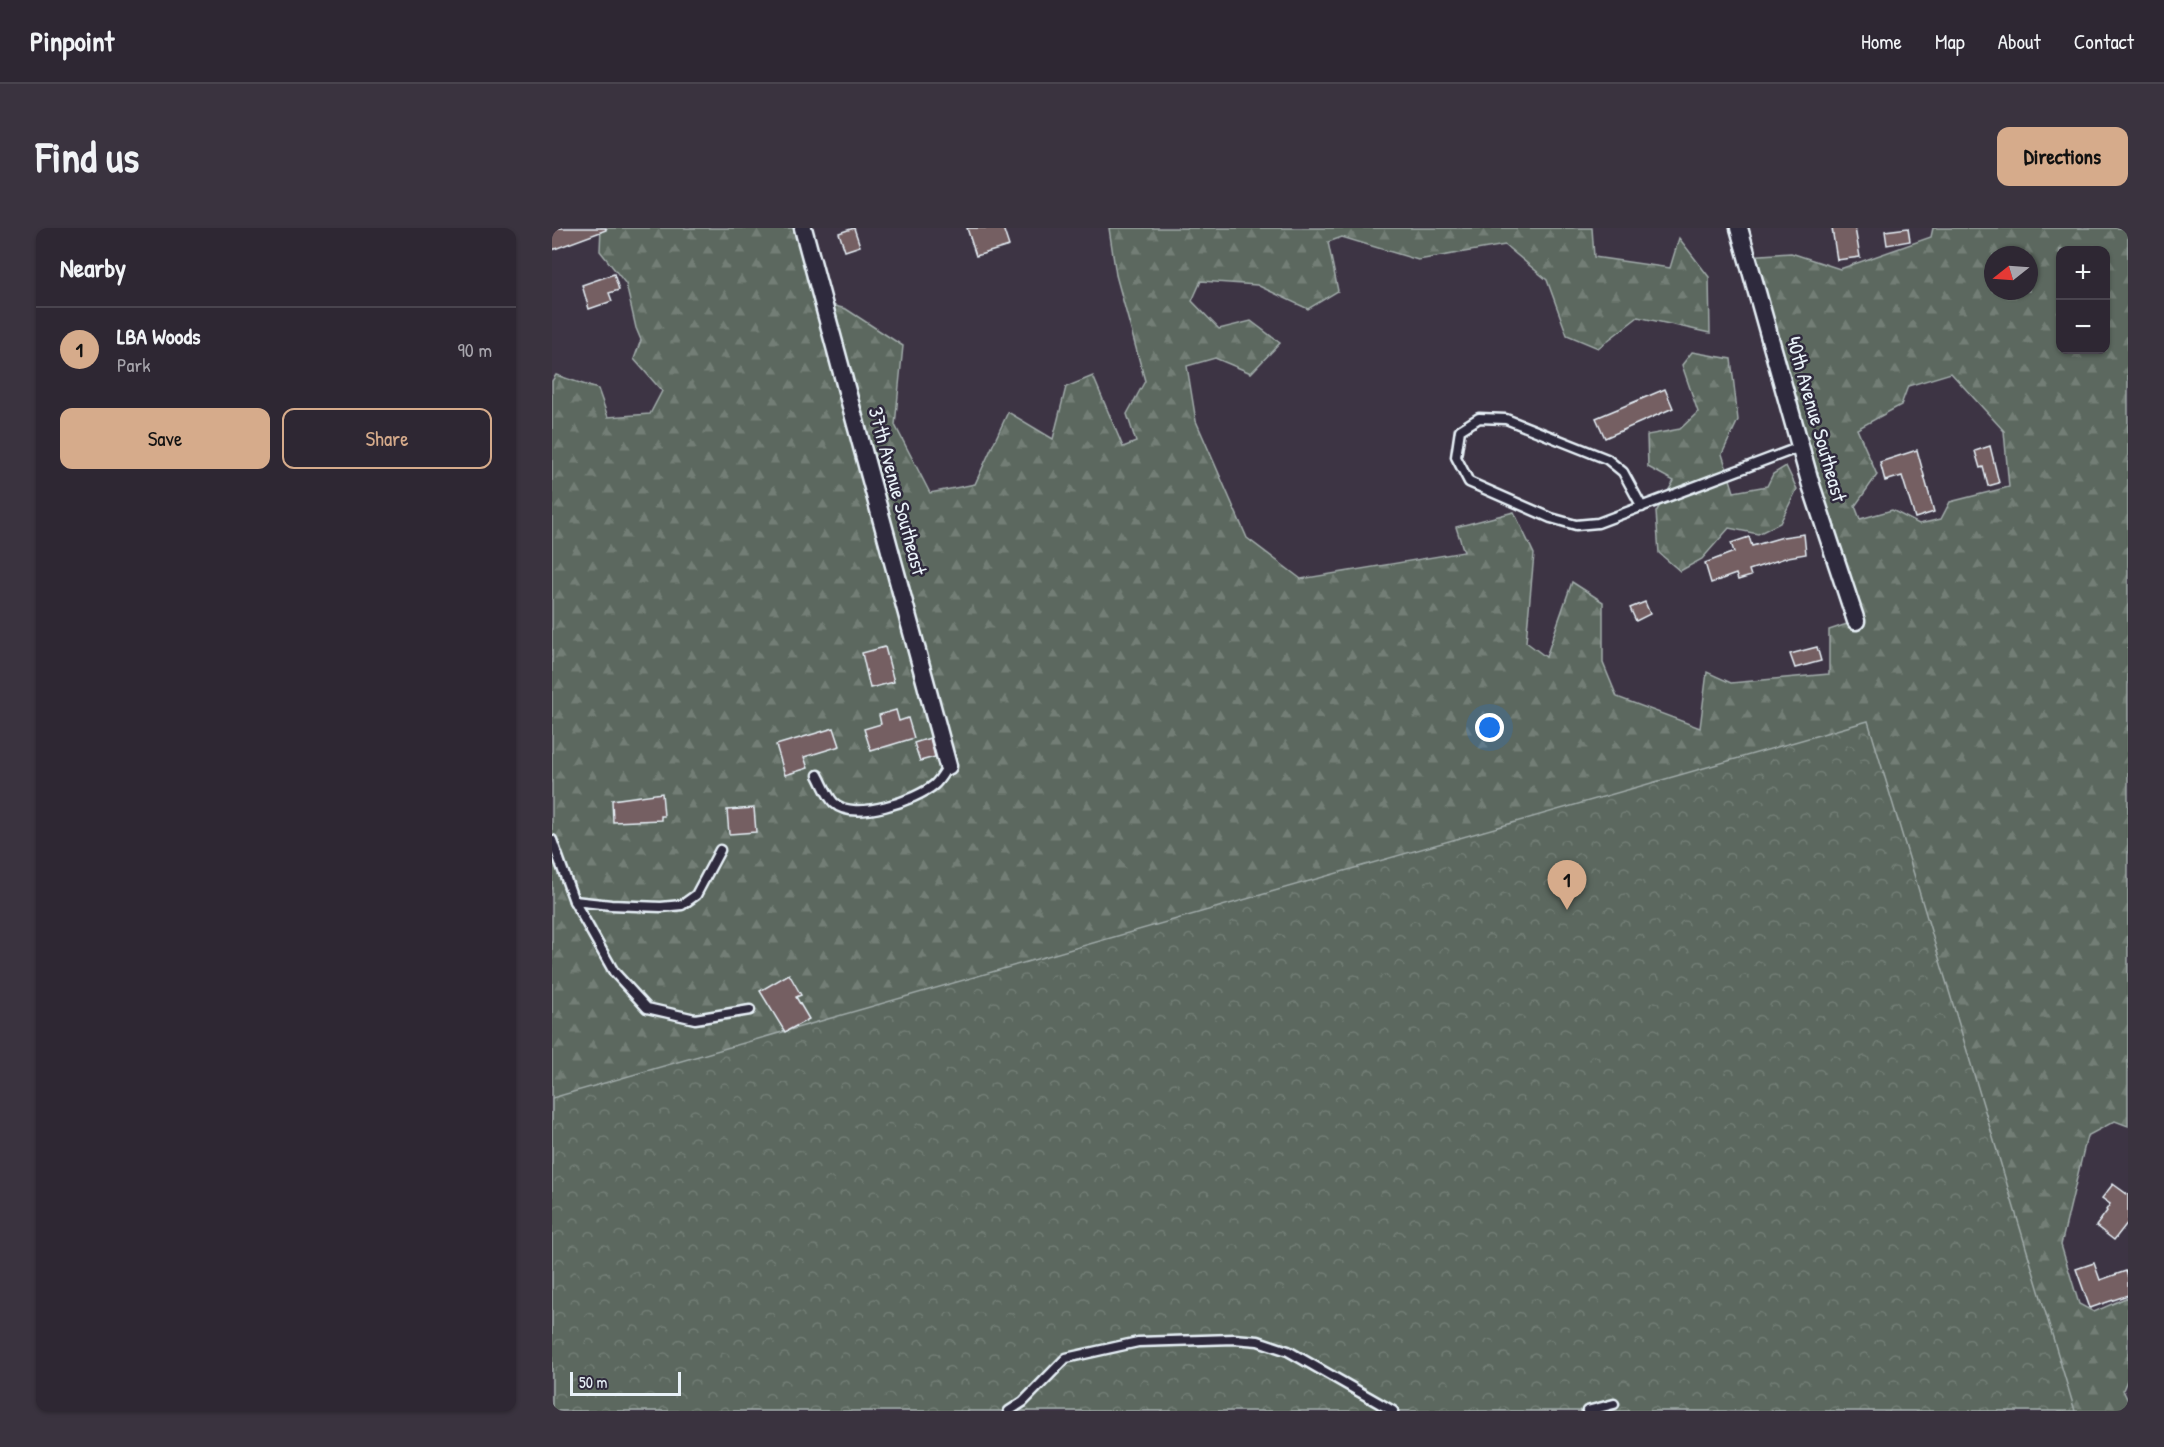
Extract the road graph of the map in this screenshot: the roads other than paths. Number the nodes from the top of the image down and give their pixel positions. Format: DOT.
graph roads {
  1 [pos="804,228"];
  2 [pos="1739,228"];
  3 [pos="1800,447"];
  4 [pos="1641,507"];
  5 [pos="1856,621"];
  6 [pos="948,766"];
  7 [pos="818,775"];
  8 [pos="552,840"];
  9 [pos="720,850"];
  10 [pos="574,901"];
  11 [pos="750,1010"];
  12 [pos="1614,1404"];
  13 [pos="1009,1411"];
  14 [pos="1393,1411"];
  15 [pos="1587,1411"];
  1 -- 6 [label="street, 37th Avenue Southeast"];
  2 -- 3 [label="street, 40th Avenue Southeast"];
  3 -- 4 [label="lane"];
  3 -- 5 [label="street, 40th Avenue Southeast"];
  4 -- 4 [label="lane"];
  6 -- 7 [label="lane"];
  8 -- 10 [label="lane"];
  9 -- 10 [label="lane"];
  10 -- 11 [label="lane"];
  12 -- 15 [label="lane"];
  13 -- 14 [label="lane"];
}
